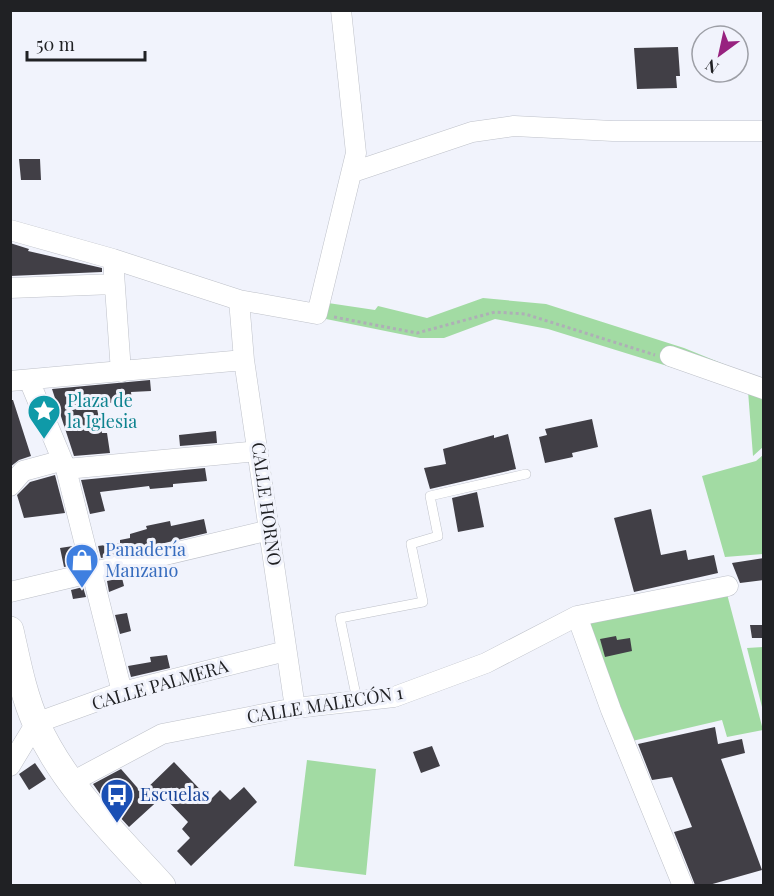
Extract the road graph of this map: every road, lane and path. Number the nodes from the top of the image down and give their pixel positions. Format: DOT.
graph roads {
  1 [pos="341,10"];
  2 [pos="764,131"];
  3 [pos="352,172"];
  4 [pos="10,230"];
  5 [pos="113,259"];
  6 [pos="114,284"];
  7 [pos="10,288"];
  8 [pos="239,300"];
  9 [pos="317,314"];
  10 [pos="667,357"];
  11 [pos="244,360"];
  12 [pos="121,372"];
  13 [pos="20,380"];
  14 [pos="764,389"];
  15 [pos="258,451"];
  16 [pos="63,465"];
  17 [pos="526,474"];
  18 [pos="10,486"];
  19 [pos="270,530"];
  20 [pos="92,572"];
  21 [pos="728,586"];
  22 [pos="10,592"];
  23 [pos="577,616"];
  24 [pos="10,630"];
  25 [pos="286,651"];
  26 [pos="16,685"];
  27 [pos="122,692"];
  28 [pos="357,700"];
  29 [pos="296,708"];
  30 [pos="36,723"];
  31 [pos="10,766"];
  32 [pos="70,783"];
  33 [pos="162,885"];
  34 [pos="683,885"];
  1 -- 3 [label="street"];
  2 -- 3 [label="street"];
  3 -- 9 [label="street"];
  4 -- 5 [label="street"];
  5 -- 6 [label="street"];
  5 -- 8 [label="street"];
  6 -- 7 [label="street"];
  6 -- 12 [label="street"];
  8 -- 9 [label="street"];
  8 -- 11 [label="street, CALLE HORNO"];
  9 -- 10 [label="path"];
  10 -- 14 [label="street"];
  11 -- 12 [label="street"];
  11 -- 15 [label="street, CALLE HORNO"];
  12 -- 13 [label="street"];
  13 -- 16 [label="street"];
  15 -- 16 [label="street"];
  15 -- 19 [label="street, CALLE HORNO"];
  16 -- 18 [label="street"];
  16 -- 20 [label="street"];
  17 -- 28 [label="lane"];
  19 -- 20 [label="street"];
  19 -- 25 [label="street, CALLE HORNO"];
  20 -- 22 [label="street"];
  20 -- 27 [label="street"];
  21 -- 23 [label="street, CALLE MALECÓN 1"];
  23 -- 28 [label="street, CALLE MALECÓN 1"];
  23 -- 34 [label="street"];
  24 -- 26 [label="main road"];
  25 -- 27 [label="street, CALLE PALMERA"];
  25 -- 29 [label="street, CALLE HORNO"];
  26 -- 30 [label="main road"];
  27 -- 30 [label="street, CALLE PALMERA"];
  28 -- 29 [label="street, CALLE MALECÓN 1"];
  29 -- 32 [label="street, CALLE MALECÓN 1"];
  30 -- 31 [label="street"];
  30 -- 32 [label="main road"];
  32 -- 33 [label="main road"];
}
